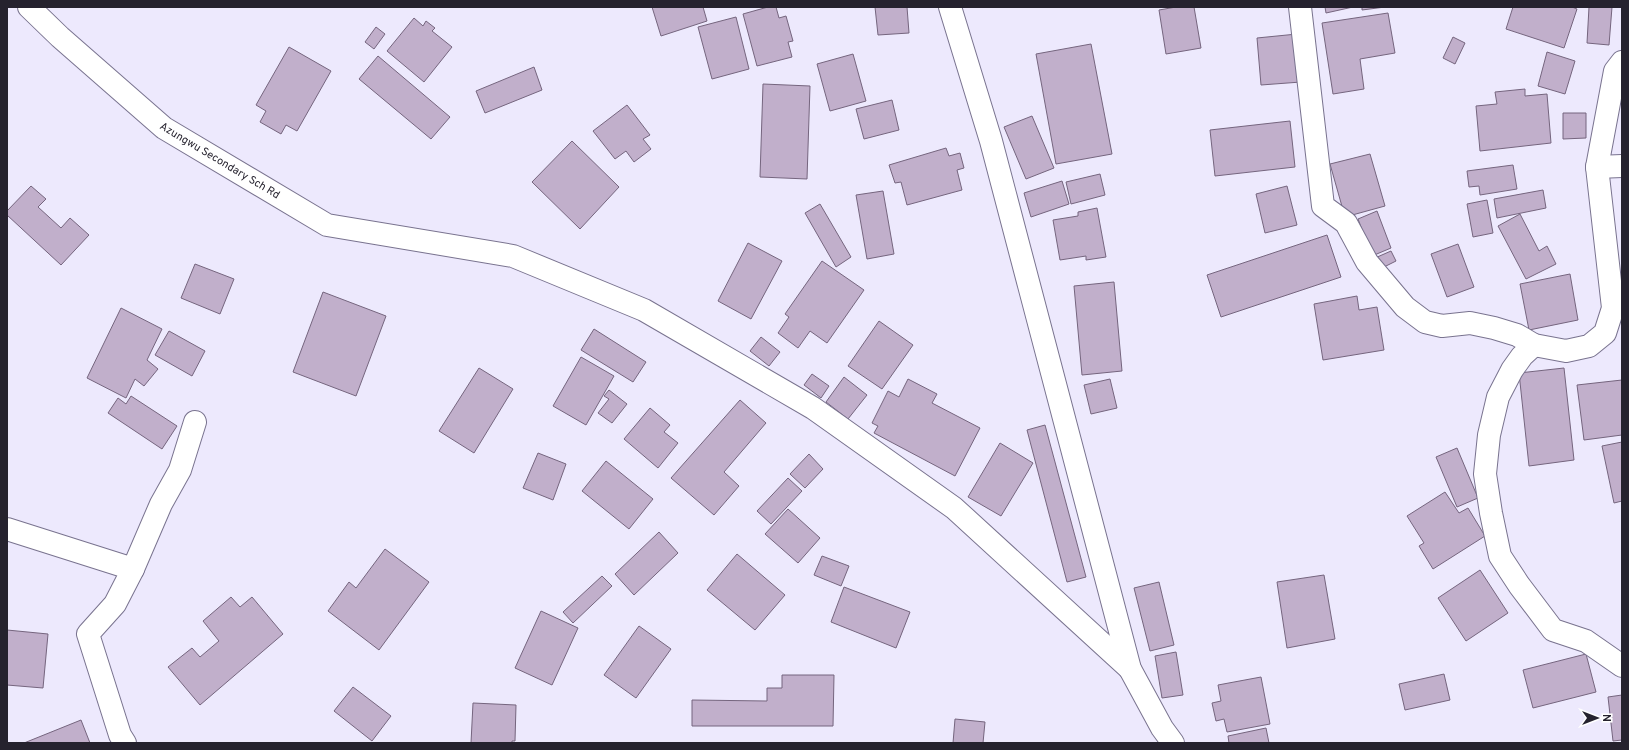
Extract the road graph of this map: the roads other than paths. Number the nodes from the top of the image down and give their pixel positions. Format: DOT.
graph roads {
  1 [pos="29,7"];
  2 [pos="950,7"];
  3 [pos="1300,7"];
  4 [pos="1622,62"];
  5 [pos="1622,166"];
  6 [pos="1597,167"];
  7 [pos="1534,344"];
  8 [pos="195,422"];
  9 [pos="7,529"];
  10 [pos="133,569"];
  11 [pos="1622,666"];
  12 [pos="1130,669"];
  13 [pos="125,743"];
  14 [pos="1173,743"];
  1 -- 12 [label="street, Azungwu Secondary Sch Rd"];
  2 -- 12 [label="street"];
  3 -- 7 [label="street"];
  4 -- 6 [label="street"];
  5 -- 6 [label="street"];
  6 -- 7 [label="street"];
  7 -- 11 [label="street"];
  8 -- 10 [label="street"];
  9 -- 10 [label="street"];
  10 -- 13 [label="street"];
  12 -- 14 [label="street"];
}
